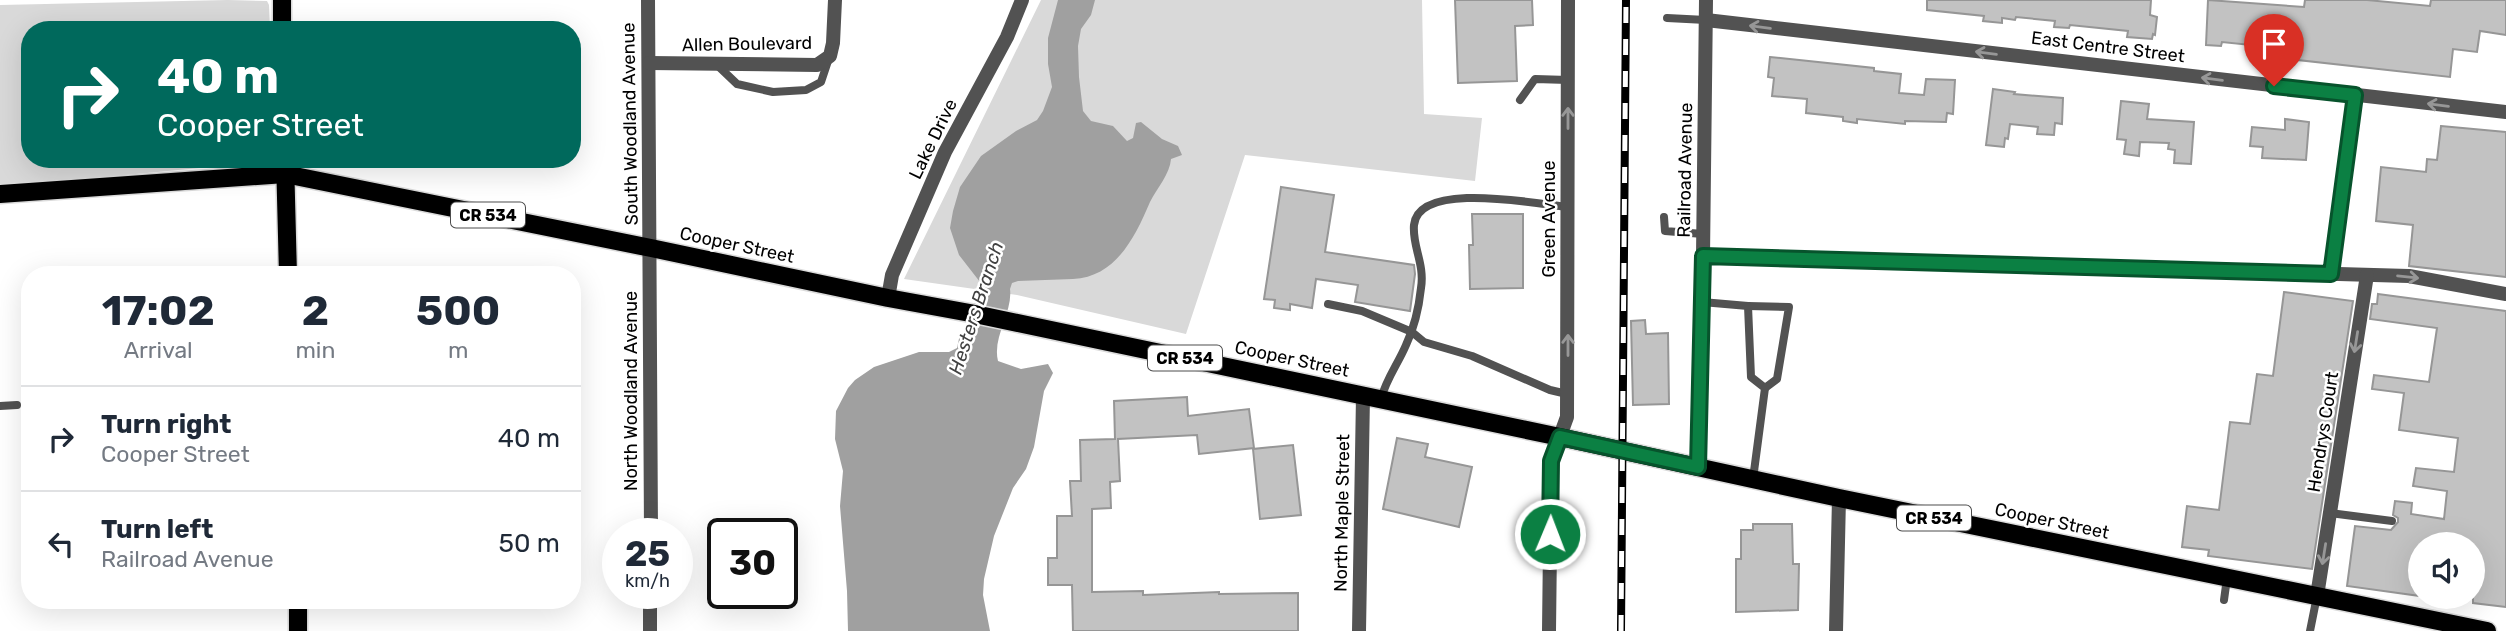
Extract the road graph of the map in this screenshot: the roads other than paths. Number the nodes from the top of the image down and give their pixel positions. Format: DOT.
graph roads {
  1 [pos="282,0"];
  2 [pos="648,0"];
  3 [pos="835,0"];
  4 [pos="1022,0"];
  5 [pos="1568,0"];
  6 [pos="1706,0"];
  7 [pos="1667,18"];
  8 [pos="1706,20"];
  9 [pos="282,21"];
  10 [pos="830,56"];
  11 [pos="649,64"];
  12 [pos="716,64"];
  13 [pos="1568,80"];
  14 [pos="2355,95"];
  15 [pos="1520,100"];
  16 [pos="2506,112"];
  17 [pos="274,168"];
  18 [pos="285,168"];
  19 [pos="290,168"];
  20 [pos="0,194"];
  21 [pos="1568,207"];
  22 [pos="1664,217"];
  23 [pos="1703,234"];
  24 [pos="651,248"];
  25 [pos="1703,256"];
  26 [pos="288,266"];
  27 [pos="2331,274"];
  28 [pos="2367,275"];
  29 [pos="2506,294"];
  30 [pos="888,298"];
  31 [pos="1702,302"];
  32 [pos="1328,304"];
  33 [pos="1748,306"];
  34 [pos="1412,332"];
  35 [pos="1765,388"];
  36 [pos="1567,394"];
  37 [pos="1363,396"];
  38 [pos="1381,399"];
  39 [pos="17,405"];
  40 [pos="0,406"];
  41 [pos="1560,437"];
  42 [pos="1698,467"];
  43 [pos="1753,479"];
  44 [pos="1839,498"];
  45 [pos="2330,513"];
  46 [pos="650,518"];
  47 [pos="2392,522"];
  48 [pos="2227,578"];
  49 [pos="2317,596"];
  50 [pos="2224,600"];
  51 [pos="298,609"];
  52 [pos="650,609"];
  53 [pos="298,631"];
  54 [pos="650,631"];
  55 [pos="1359,631"];
  56 [pos="1549,631"];
  57 [pos="1836,631"];
  58 [pos="2310,631"];
  59 [pos="2487,631"];
  1 -- 9 [label="main road"];
  2 -- 11 [label="street, South Woodland Avenue"];
  3 -- 10 [label="street, Allen Boulevard"];
  4 -- 30 [label="street, Lake Drive"];
  5 -- 13 [label="street, Green Avenue"];
  6 -- 8 [label="street, Railroad Avenue"];
  7 -- 8 [label="lane"];
  14 -- 8 [label="street, East Centre Street, one-way"];
  8 -- 23 [label="street, Railroad Avenue"];
  10 -- 12 [label="street, Allen Boulevard"];
  10 -- 12 [label="lane"];
  11 -- 12 [label="street, Allen Boulevard"];
  11 -- 24 [label="street, South Woodland Avenue"];
  13 -- 15 [label="lane"];
  21 -- 13 [label="street, Green Avenue, one-way"];
  16 -- 14 [label="street, East Centre Street, one-way"];
  14 -- 27 [label="lane"];
  17 -- 20 [label="main road, Cooper Street / CR 534"];
  18 -- 26 [label="main road"];
  19 -- 24 [label="main road, Cooper Street / CR 534"];
  21 -- 34 [label="lane"];
  36 -- 21 [label="street, Green Avenue, one-way"];
  22 -- 23 [label="lane"];
  23 -- 25 [label="street, Railroad Avenue"];
  24 -- 30 [label="main road, Cooper Street / CR 534"];
  24 -- 46 [label="street, North Woodland Avenue"];
  25 -- 27 [label="street"];
  25 -- 31 [label="street, Railroad Avenue"];
  27 -- 28 [label="street"];
  28 -- 29 [label="street, one-way"];
  28 -- 45 [label="street, Hendrys Court, one-way"];
  30 -- 37 [label="main road, Cooper Street / CR 534"];
  31 -- 33 [label="lane"];
  31 -- 42 [label="street, Railroad Avenue"];
  32 -- 34 [label="lane"];
  33 -- 35 [label="lane"];
  33 -- 35 [label="lane"];
  34 -- 36 [label="lane"];
  34 -- 38 [label="lane"];
  35 -- 43 [label="lane"];
  36 -- 41 [label="street, Green Avenue"];
  37 -- 38 [label="main road, Cooper Street / CR 534"];
  37 -- 55 [label="street, North Maple Street"];
  38 -- 41 [label="main road, Cooper Street / CR 534"];
  39 -- 40 [label="lane"];
  41 -- 42 [label="main road, Cooper Street / CR 534"];
  41 -- 56 [label="street, Green Avenue"];
  42 -- 43 [label="main road, Cooper Street / CR 534"];
  43 -- 44 [label="main road, Cooper Street / CR 534"];
  44 -- 48 [label="main road, Cooper Street / CR 534"];
  44 -- 57 [label="street"];
  45 -- 47 [label="lane"];
  45 -- 49 [label="street, Hendrys Court, one-way"];
  48 -- 49 [label="main road, Cooper Street / CR 534"];
  48 -- 50 [label="lane"];
  49 -- 58 [label="lane"];
  49 -- 59 [label="main road, Cooper Street / CR 534"];
  51 -- 53 [label="main road"];
  52 -- 54 [label="street"];
}
